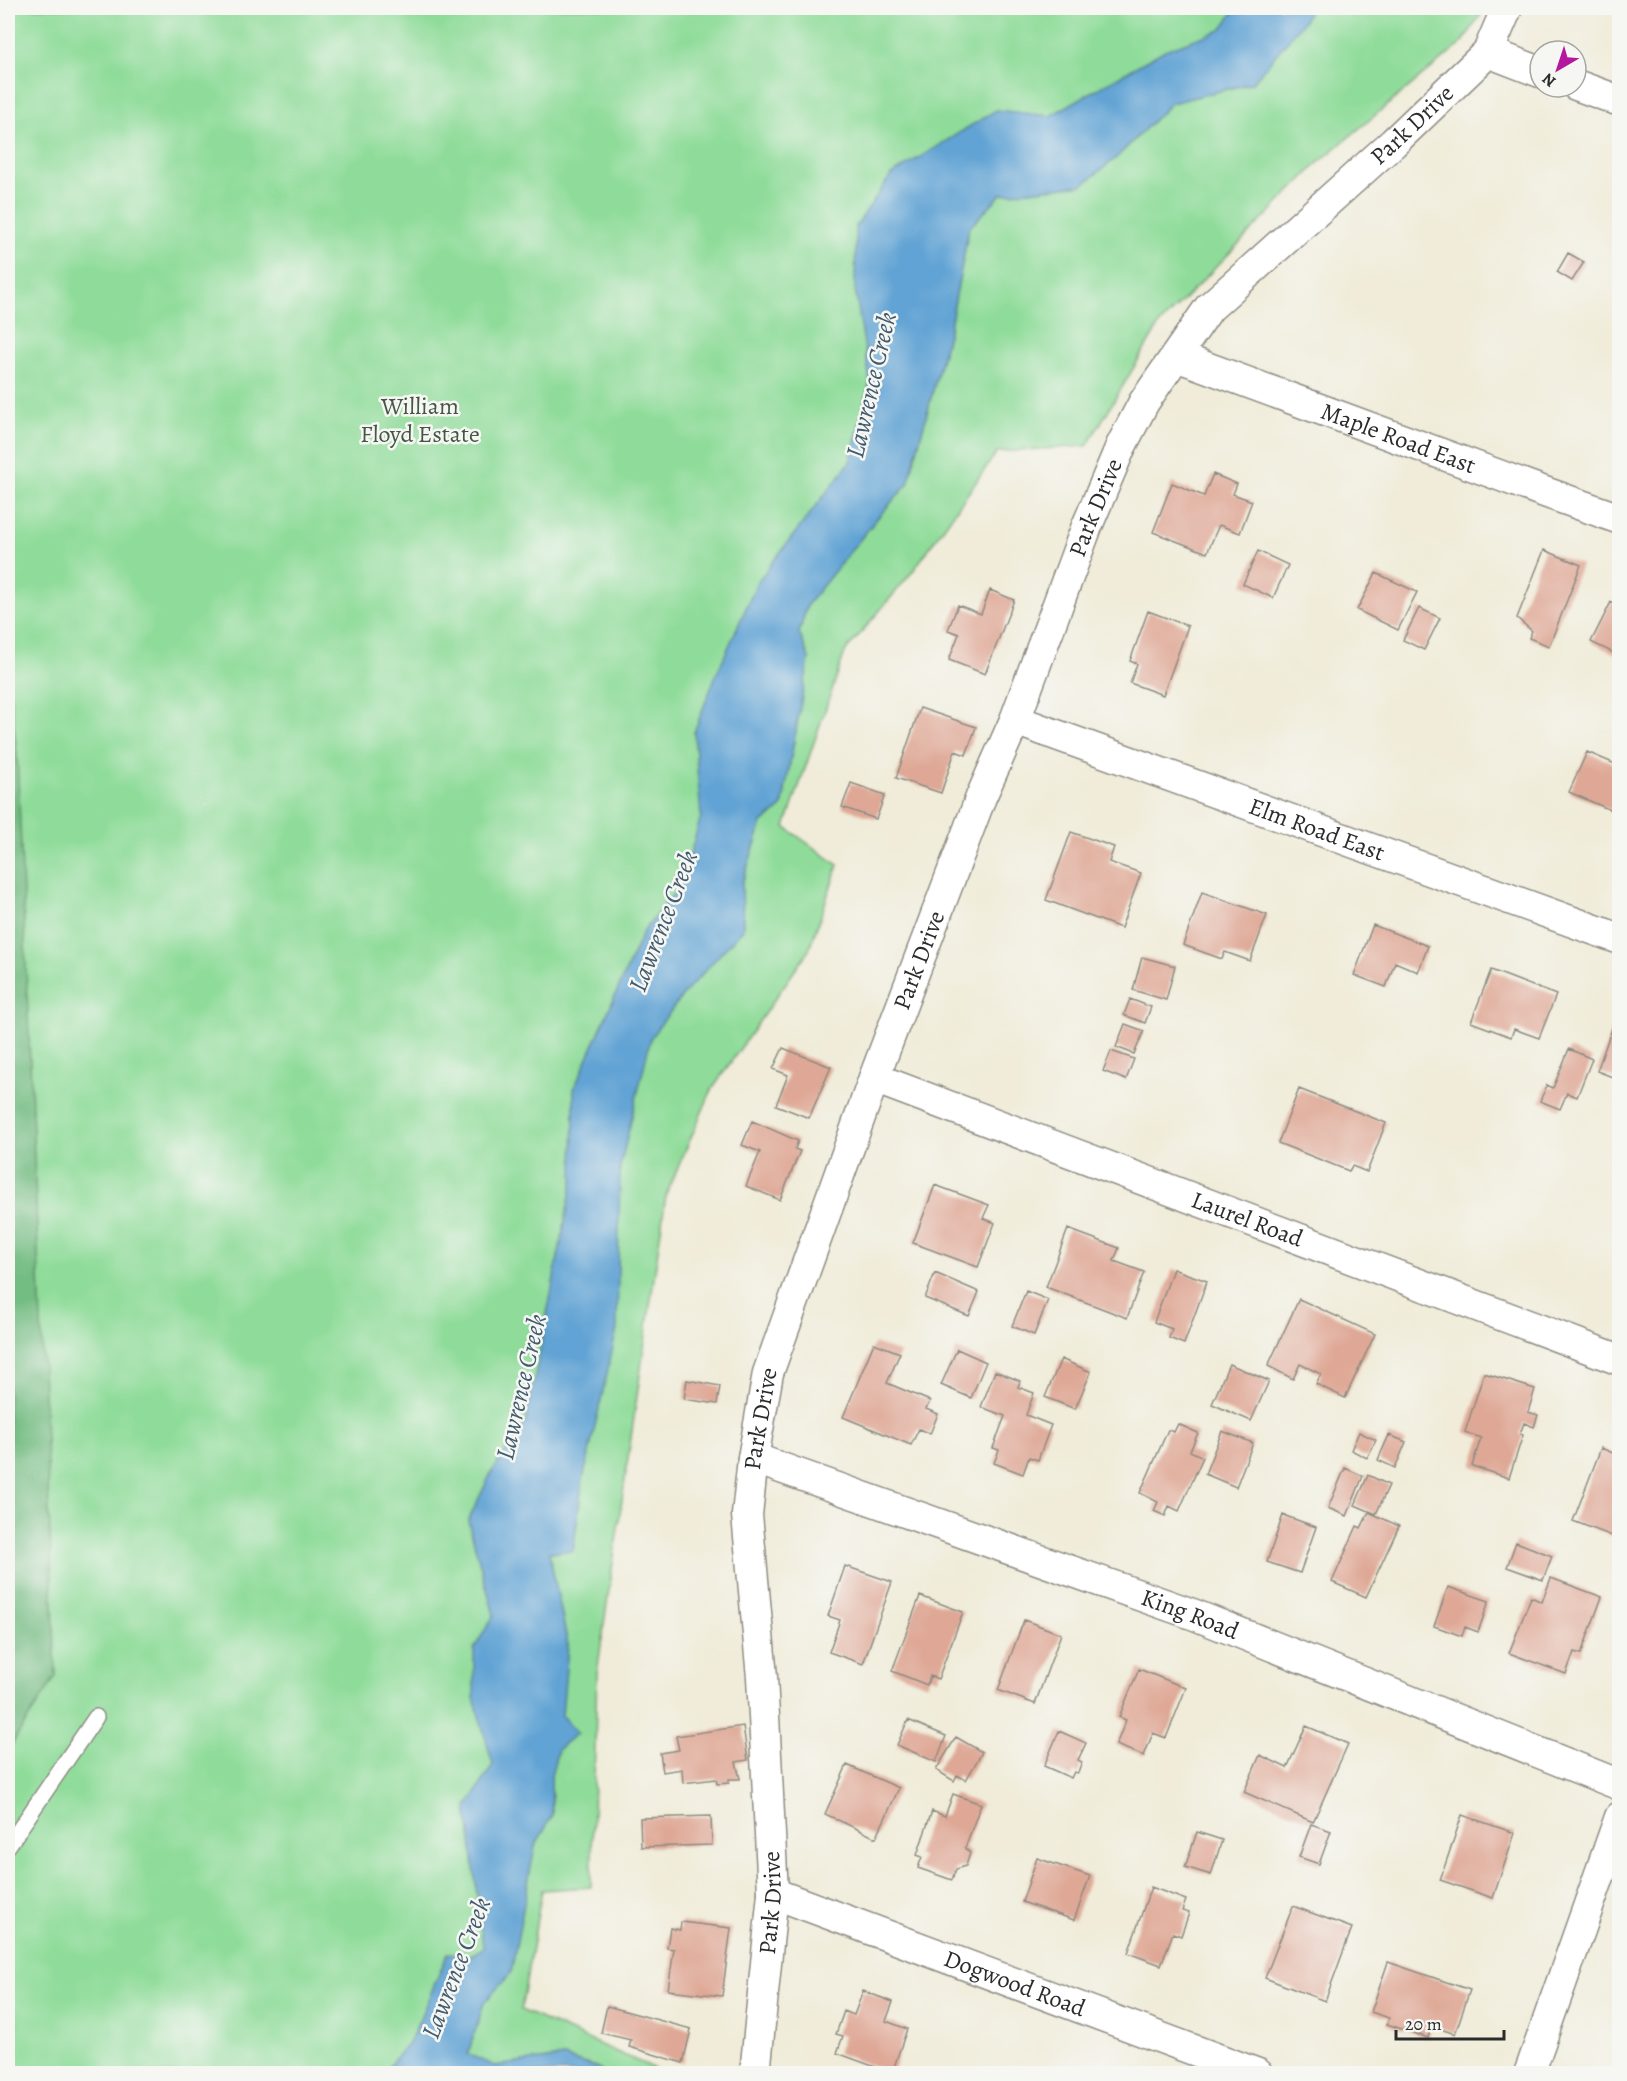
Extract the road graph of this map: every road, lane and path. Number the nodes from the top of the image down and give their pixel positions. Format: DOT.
graph roads {
  1 [pos="1507,8"];
  2 [pos="1488,52"];
  3 [pos="1528,67"];
  4 [pos="1588,89"];
  5 [pos="1620,101"];
  6 [pos="1176,356"];
  7 [pos="1620,519"];
  8 [pos="1015,720"];
  9 [pos="1620,939"];
  10 [pos="874,1078"];
  11 [pos="1620,1360"];
  12 [pos="753,1458"];
  13 [pos="96,1718"];
  14 [pos="1620,1785"];
  15 [pos="1620,1817"];
  16 [pos="8,1846"];
  17 [pos="773,1893"];
  18 [pos="755,2073"];
  19 [pos="1258,2073"];
  20 [pos="1529,2073"];
  1 -- 2 [label="street, Park Drive"];
  2 -- 3 [label="street"];
  2 -- 6 [label="street, Park Drive"];
  4 -- 5 [label="street"];
  6 -- 7 [label="street, Maple Road East"];
  6 -- 8 [label="street, Park Drive"];
  8 -- 9 [label="street, Elm Road East"];
  8 -- 10 [label="street, Park Drive"];
  10 -- 11 [label="street, Laurel Road"];
  10 -- 12 [label="street, Park Drive"];
  12 -- 14 [label="street, King Road"];
  12 -- 17 [label="street, Park Drive"];
  13 -- 16 [label="lane"];
  15 -- 20 [label="street"];
  17 -- 18 [label="street, Park Drive"];
  17 -- 19 [label="street, Dogwood Road"];
}
